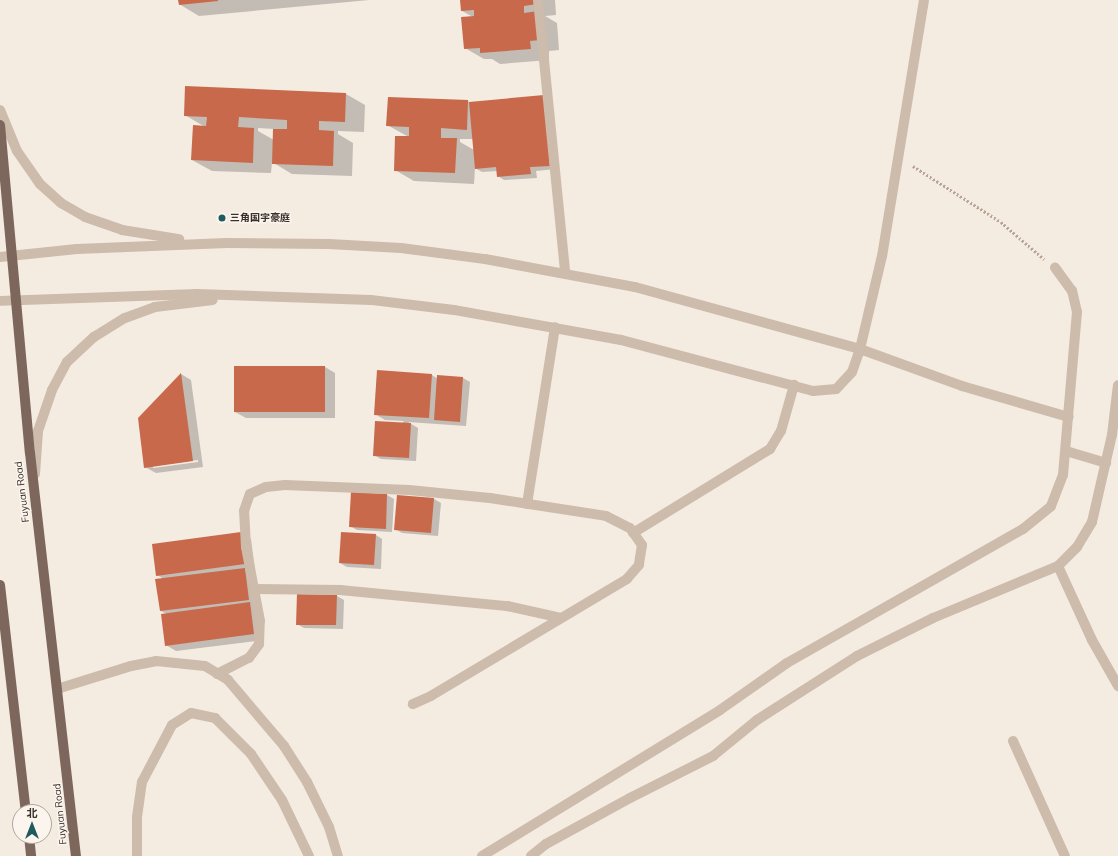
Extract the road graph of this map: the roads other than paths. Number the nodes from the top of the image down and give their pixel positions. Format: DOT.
graph roads {
  1 [pos="538,0"];
  2 [pos="924,0"];
  3 [pos="0,110"];
  4 [pos="0,125"];
  5 [pos="227,243"];
  6 [pos="12,255"];
  7 [pos="0,257"];
  8 [pos="1055,268"];
  9 [pos="565,272"];
  10 [pos="269,295"];
  11 [pos="0,301"];
  12 [pos="16,302"];
  13 [pos="555,327"];
  14 [pos="860,349"];
  15 [pos="1118,384"];
  16 [pos="794,386"];
  17 [pos="1069,417"];
  18 [pos="1066,451"];
  19 [pos="1106,463"];
  20 [pos="34,490"];
  21 [pos="527,504"];
  22 [pos="633,533"];
  23 [pos="1058,566"];
  24 [pos="0,585"];
  25 [pos="254,589"];
  26 [pos="561,618"];
  27 [pos="217,674"];
  28 [pos="1118,686"];
  29 [pos="57,689"];
  30 [pos="413,704"];
  31 [pos="1013,741"];
  32 [pos="25,804"];
  33 [pos="30,844"];
  34 [pos="31,856"];
  35 [pos="76,856"];
  36 [pos="137,856"];
  37 [pos="309,856"];
  38 [pos="338,856"];
  39 [pos="482,856"];
  40 [pos="531,856"];
  41 [pos="1065,856"];
  1 -- 9 [label="street"];
  2 -- 14 [label="street"];
  3 -- 5 [label="street"];
  4 -- 6 [label="main road, Fuyuan Road"];
  5 -- 6 [label="street"];
  5 -- 9 [label="street"];
  6 -- 7 [label="street"];
  6 -- 12 [label="main road, Fuyuan Road"];
  8 -- 17 [label="street"];
  9 -- 14 [label="street"];
  10 -- 12 [label="street"];
  10 -- 13 [label="street"];
  10 -- 20 [label="street"];
  11 -- 12 [label="street"];
  12 -- 20 [label="main road, Fuyuan Road"];
  13 -- 16 [label="street"];
  13 -- 21 [label="street"];
  14 -- 16 [label="street"];
  14 -- 17 [label="street"];
  15 -- 19 [label="street"];
  16 -- 22 [label="street"];
  17 -- 18 [label="street"];
  18 -- 19 [label="street"];
  18 -- 39 [label="street"];
  19 -- 23 [label="street"];
  20 -- 29 [label="main road, Fuyuan Road"];
  21 -- 22 [label="street"];
  21 -- 25 [label="street"];
  22 -- 26 [label="street"];
  23 -- 28 [label="street"];
  23 -- 40 [label="street"];
  24 -- 32 [label="main road"];
  25 -- 26 [label="street"];
  25 -- 27 [label="street"];
  26 -- 30 [label="street"];
  27 -- 29 [label="street"];
  27 -- 38 [label="street"];
  29 -- 35 [label="main road, Fuyuan Road"];
  31 -- 41 [label="street"];
  33 -- 34 [label="main road"];
  36 -- 37 [label="street"];
}
